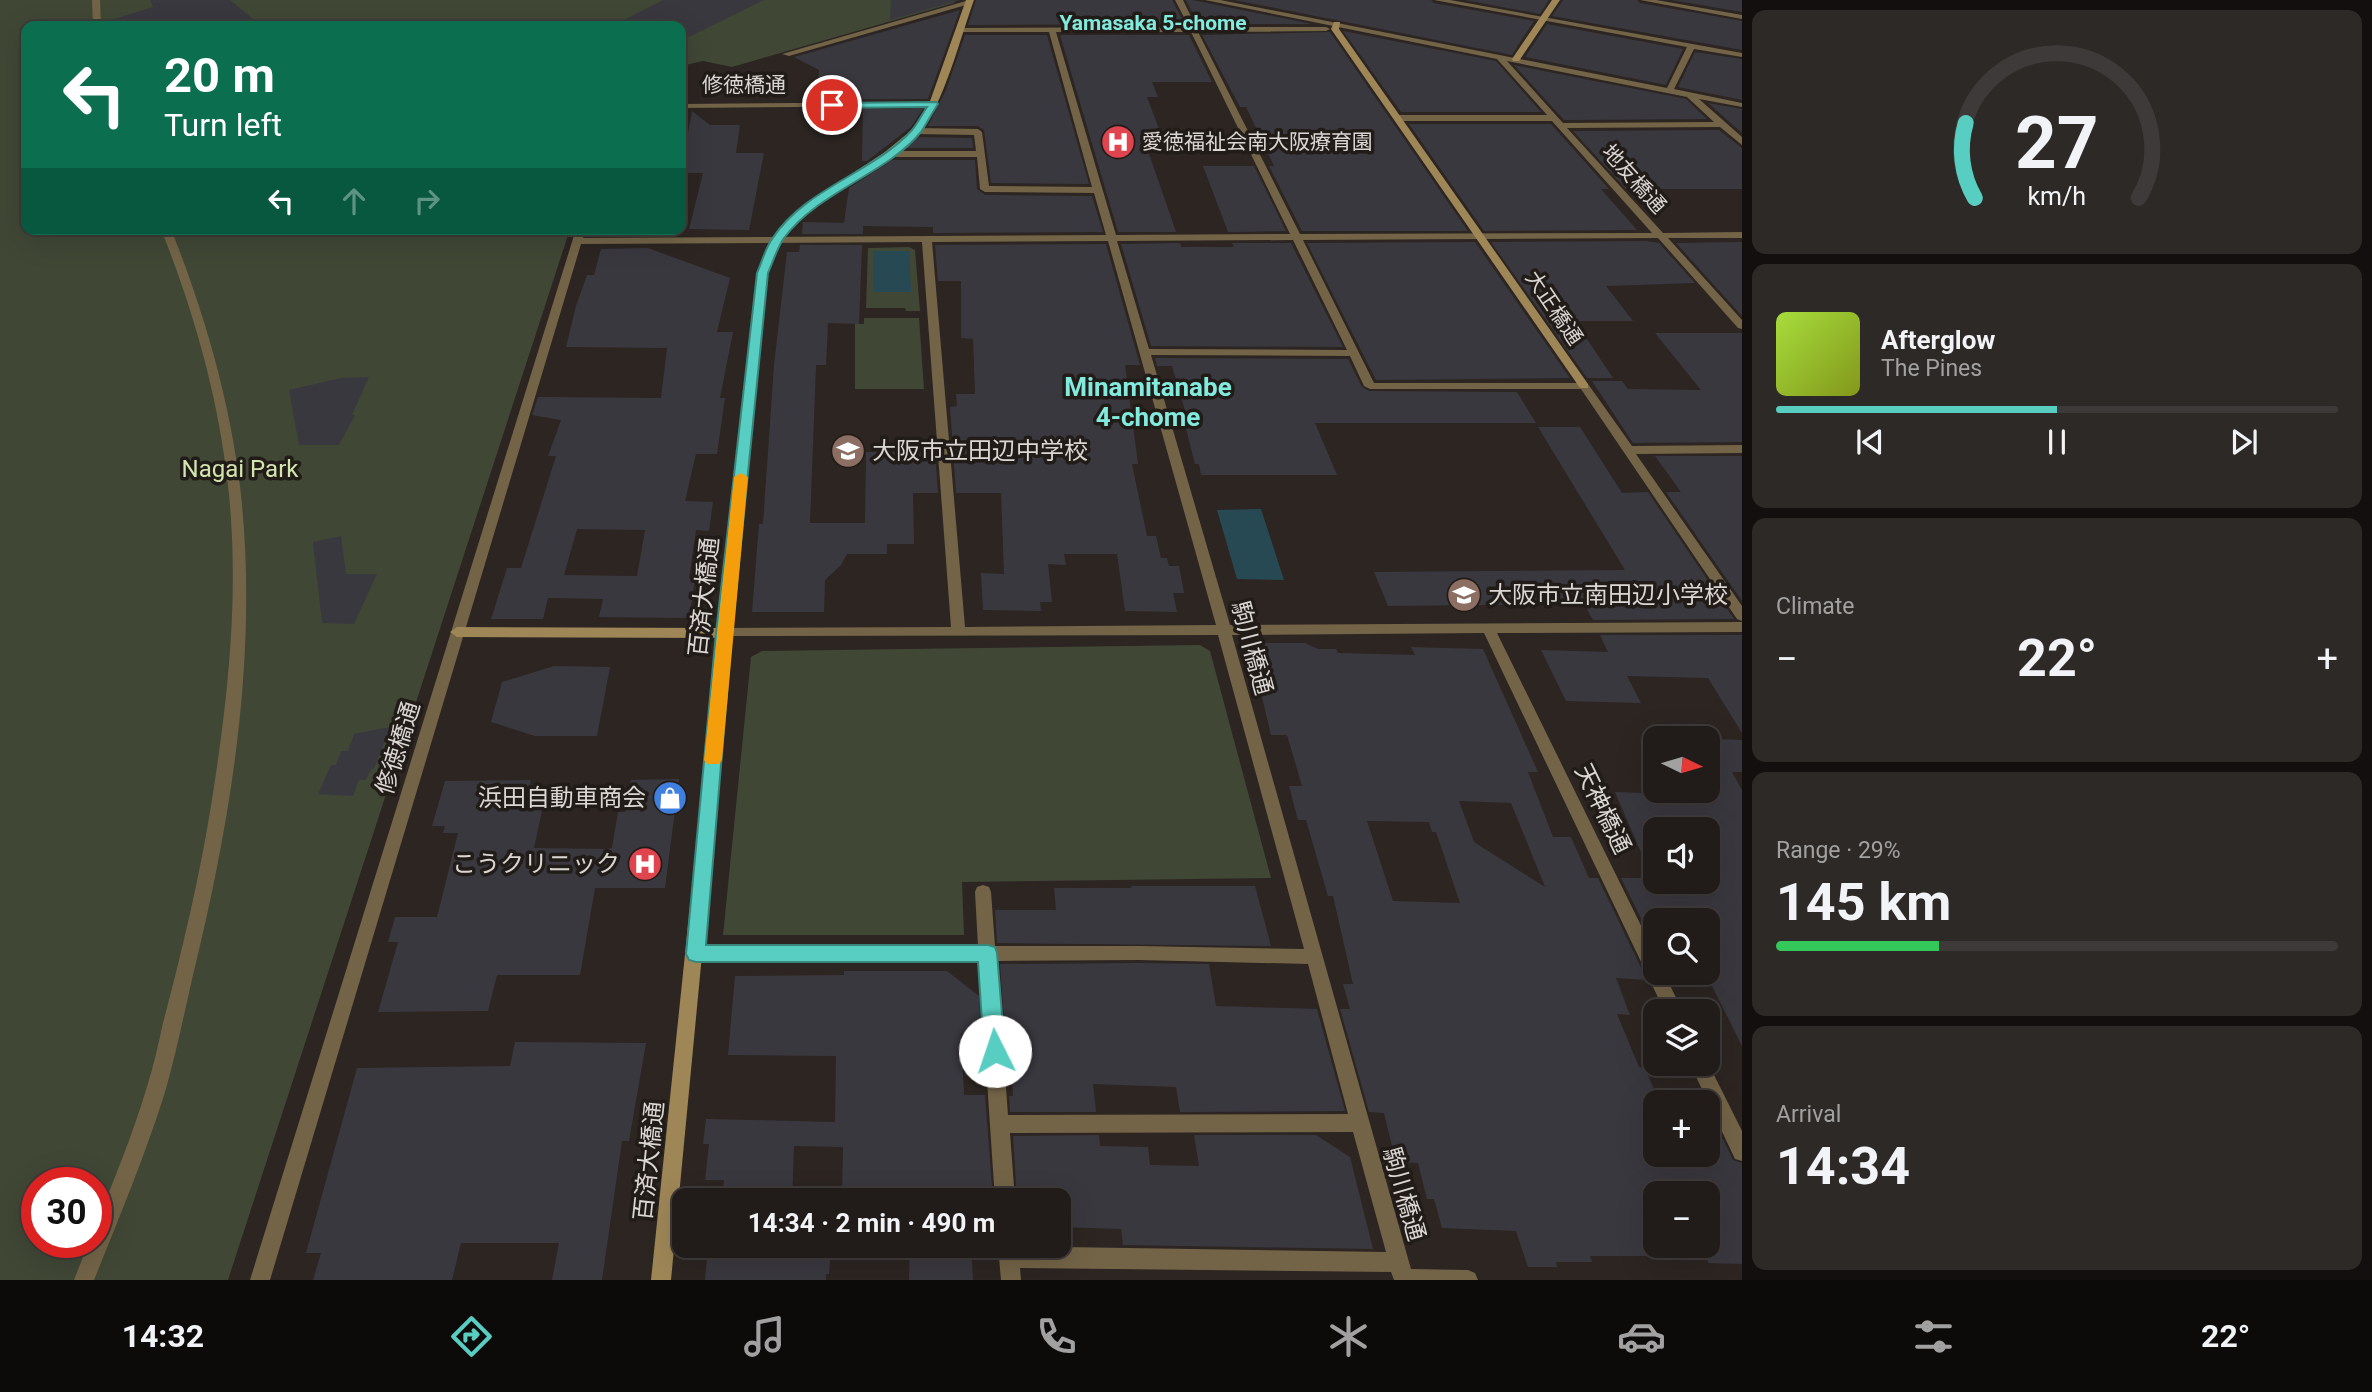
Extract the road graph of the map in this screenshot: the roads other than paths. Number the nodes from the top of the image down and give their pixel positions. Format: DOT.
graph roads {
  1 [pos="96,0"];
  2 [pos="1179,0"];
  3 [pos="1209,0"];
  4 [pos="1437,0"];
  5 [pos="1556,0"];
  6 [pos="1644,0"];
  7 [pos="969,1"];
  8 [pos="1742,17"];
  9 [pos="1541,19"];
  10 [pos="97,21"];
  11 [pos="1336,27"];
  12 [pos="960,30"];
  13 [pos="1052,30"];
  14 [pos="1194,30"];
  15 [pos="1691,46"];
  16 [pos="786,54"];
  17 [pos="1742,55"];
  18 [pos="1499,57"];
  19 [pos="1516,60"];
  20 [pos="1670,90"];
  21 [pos="1689,94"];
  22 [pos="933,104"];
  23 [pos="1742,105"];
  24 [pos="686,106"];
  25 [pos="1398,118"];
  26 [pos="1560,121"];
  27 [pos="1722,124"];
  28 [pos="916,131"];
  29 [pos="1742,142"];
  30 [pos="981,154"];
  31 [pos="888,155"];
  32 [pos="1098,190"];
  33 [pos="168,235"];
  34 [pos="579,235"];
  35 [pos="1661,235"];
  36 [pos="1742,235"];
  37 [pos="1482,236"];
  38 [pos="1295,237"];
  39 [pos="1111,238"];
  40 [pos="927,239"];
  41 [pos="777,240"];
  42 [pos="1742,326"];
  43 [pos="1145,352"];
  44 [pos="1355,353"];
  45 [pos="1584,386"];
  46 [pos="1742,449"];
  47 [pos="1628,450"];
  48 [pos="1742,616"];
  49 [pos="1742,627"];
  50 [pos="1488,628"];
  51 [pos="1224,630"];
  52 [pos="958,631"];
  53 [pos="457,632"];
  54 [pos="724,633"];
  55 [pos="983,892"];
  56 [pos="988,953"];
  57 [pos="696,954"];
  58 [pos="1313,957"];
  59 [pos="1668,999"];
  60 [pos="1705,1076"];
  61 [pos="1360,1123"];
  62 [pos="1000,1124"];
  63 [pos="1742,1152"];
  64 [pos="1004,1188"];
  65 [pos="1071,1255"];
  66 [pos="1009,1258"];
  67 [pos="1402,1274"];
  68 [pos="84,1280"];
  69 [pos="260,1280"];
  70 [pos="661,1280"];
  71 [pos="1011,1280"];
  72 [pos="1468,1280"];
  1 -- 10 [label="street"];
  2 -- 14 [label="street"];
  3 -- 11 [label="street"];
  4 -- 9 [label="street"];
  5 -- 9 [label="street"];
  6 -- 8 [label="street"];
  7 -- 12 [label="street, 百済大橋通"];
  7 -- 16 [label="street"];
  9 -- 15 [label="street"];
  9 -- 19 [label="street"];
  11 -- 14 [label="street"];
  11 -- 18 [label="street"];
  11 -- 25 [label="street, 大正橋通"];
  12 -- 13 [label="street"];
  12 -- 22 [label="street, 百済大橋通"];
  13 -- 14 [label="street"];
  13 -- 32 [label="street, 駒川橋通"];
  14 -- 38 [label="street"];
  15 -- 17 [label="street"];
  15 -- 20 [label="street"];
  18 -- 19 [label="street"];
  18 -- 26 [label="street, 地友橋通"];
  19 -- 20 [label="street"];
  20 -- 21 [label="street"];
  21 -- 23 [label="street"];
  21 -- 27 [label="street"];
  22 -- 24 [label="street, 修徳橋通"];
  22 -- 28 [label="street, 百済大橋通"];
  25 -- 26 [label="street"];
  25 -- 37 [label="street, 大正橋通"];
  26 -- 27 [label="street"];
  26 -- 35 [label="street, 地友橋通"];
  27 -- 29 [label="street"];
  28 -- 30 [label="street"];
  28 -- 31 [label="street, 百済大橋通"];
  30 -- 31 [label="street"];
  30 -- 32 [label="street"];
  31 -- 41 [label="street, 百済大橋通"];
  32 -- 39 [label="street, 駒川橋通"];
  33 -- 68 [label="street"];
  34 -- 41 [label="street"];
  34 -- 53 [label="street, 修徳橋通"];
  35 -- 36 [label="street"];
  35 -- 37 [label="street"];
  35 -- 42 [label="street, 地友橋通"];
  37 -- 38 [label="street"];
  37 -- 45 [label="street, 大正橋通"];
  38 -- 39 [label="street"];
  38 -- 44 [label="street"];
  39 -- 40 [label="street"];
  39 -- 43 [label="street, 駒川橋通"];
  40 -- 41 [label="street"];
  40 -- 52 [label="street"];
  41 -- 54 [label="street, 百済大橋通"];
  43 -- 44 [label="street"];
  43 -- 51 [label="street, 駒川橋通"];
  44 -- 45 [label="street"];
  45 -- 47 [label="street, 大正橋通"];
  46 -- 47 [label="street"];
  47 -- 48 [label="street, 大正橋通"];
  49 -- 50 [label="street"];
  50 -- 51 [label="street"];
  50 -- 59 [label="street, 天神橋通"];
  51 -- 52 [label="street"];
  51 -- 58 [label="street, 駒川橋通"];
  52 -- 54 [label="street"];
  53 -- 54 [label="street"];
  53 -- 69 [label="street, 修徳橋通"];
  54 -- 57 [label="street, 百済大橋通"];
  55 -- 56 [label="street"];
  56 -- 57 [label="street"];
  56 -- 58 [label="street"];
  56 -- 62 [label="street"];
  57 -- 70 [label="street, 百済大橋通"];
  58 -- 61 [label="street, 駒川橋通"];
  60 -- 63 [label="street"];
  61 -- 62 [label="street"];
  61 -- 67 [label="street, 駒川橋通"];
  62 -- 64 [label="street"];
  65 -- 67 [label="street"];
  66 -- 71 [label="street"];
  67 -- 72 [label="street"];
}
